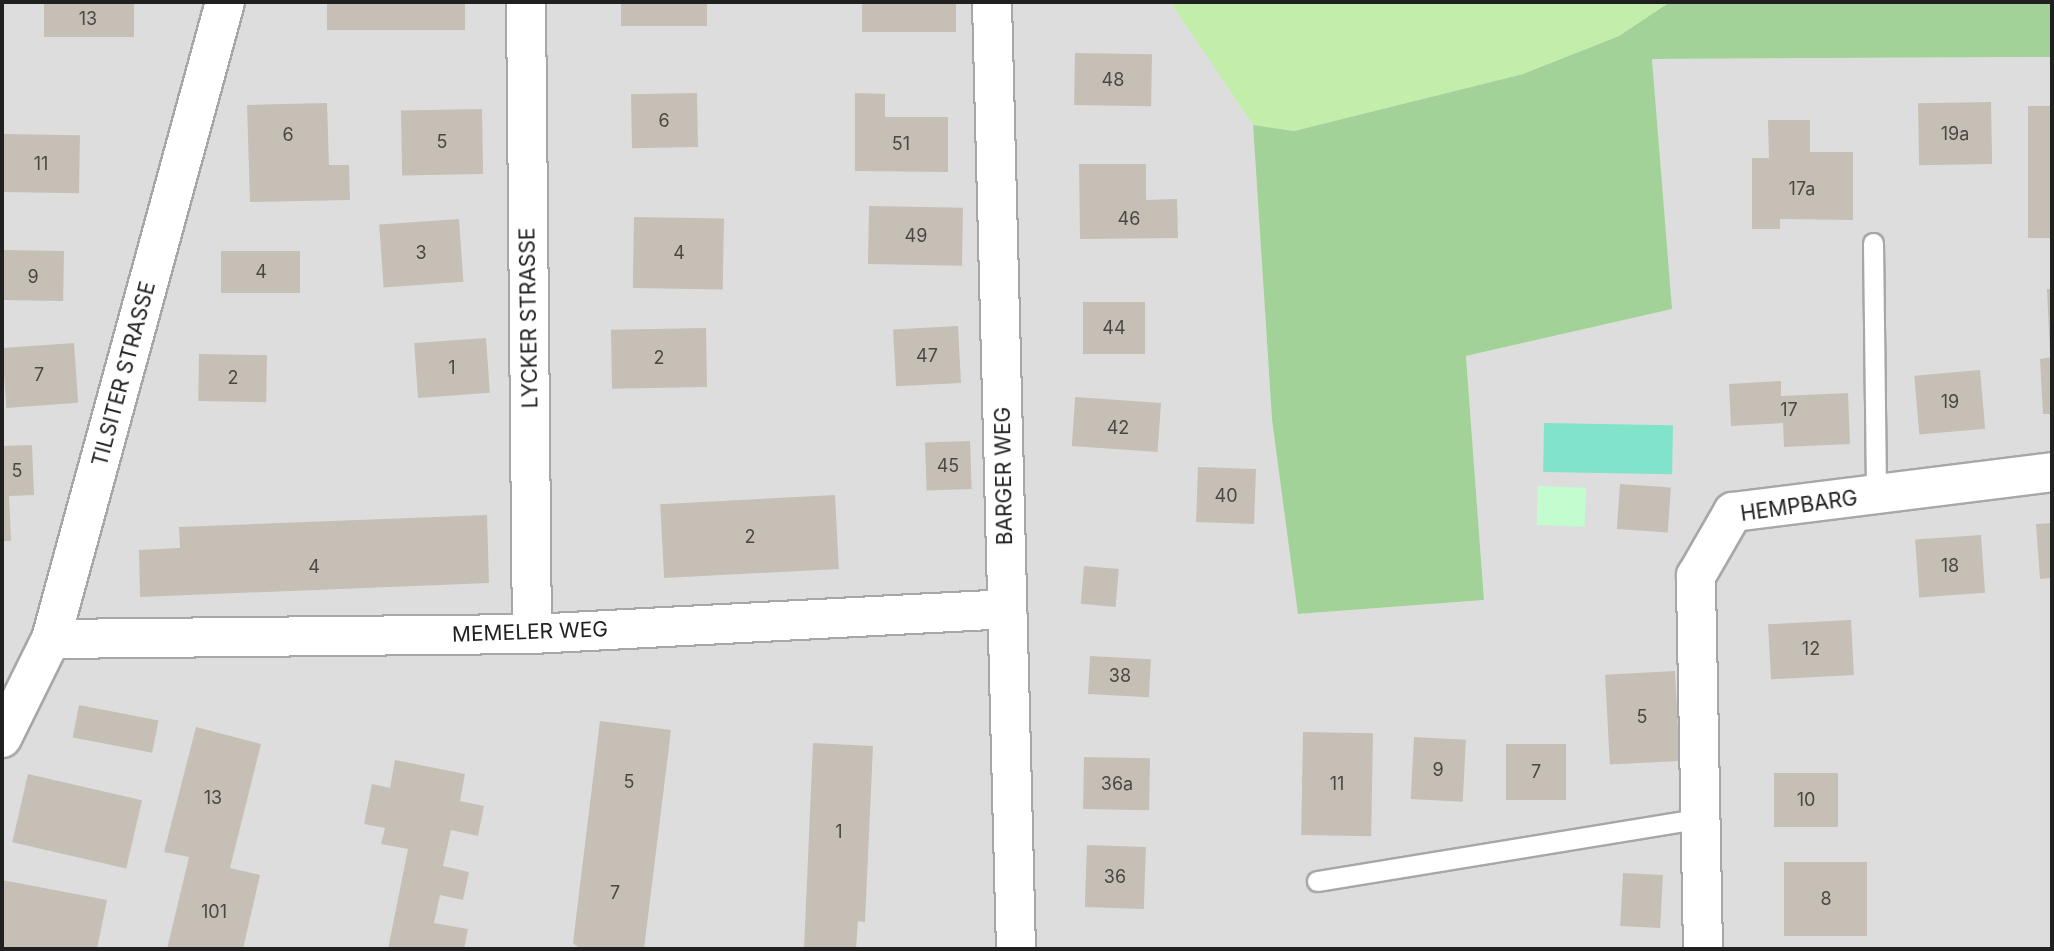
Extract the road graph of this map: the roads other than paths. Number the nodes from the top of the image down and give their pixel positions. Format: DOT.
graph roads {
  1 [pos="225,2"];
  2 [pos="526,2"];
  3 [pos="992,2"];
  4 [pos="1873,243"];
  5 [pos="2052,472"];
  6 [pos="1876,495"];
  7 [pos="1007,609"];
  8 [pos="532,634"];
  9 [pos="51,639"];
  10 [pos="2,738"];
  11 [pos="1700,818"];
  12 [pos="1317,881"];
  13 [pos="1016,949"];
  14 [pos="1703,949"];
  1 -- 9 [label="street, TILSITER STRASSE"];
  2 -- 8 [label="street, LYCKER STRASSE"];
  3 -- 7 [label="street, BARGER WEG"];
  4 -- 6 [label="lane"];
  5 -- 6 [label="street, HEMPBARG"];
  6 -- 11 [label="street, HEMPBARG"];
  7 -- 8 [label="street, MEMELER WEG"];
  7 -- 13 [label="street, BARGER WEG"];
  8 -- 9 [label="street, MEMELER WEG"];
  9 -- 10 [label="street, TILSITER STRASSE"];
  11 -- 12 [label="lane"];
  11 -- 14 [label="street, HEMPBARG"];
}
